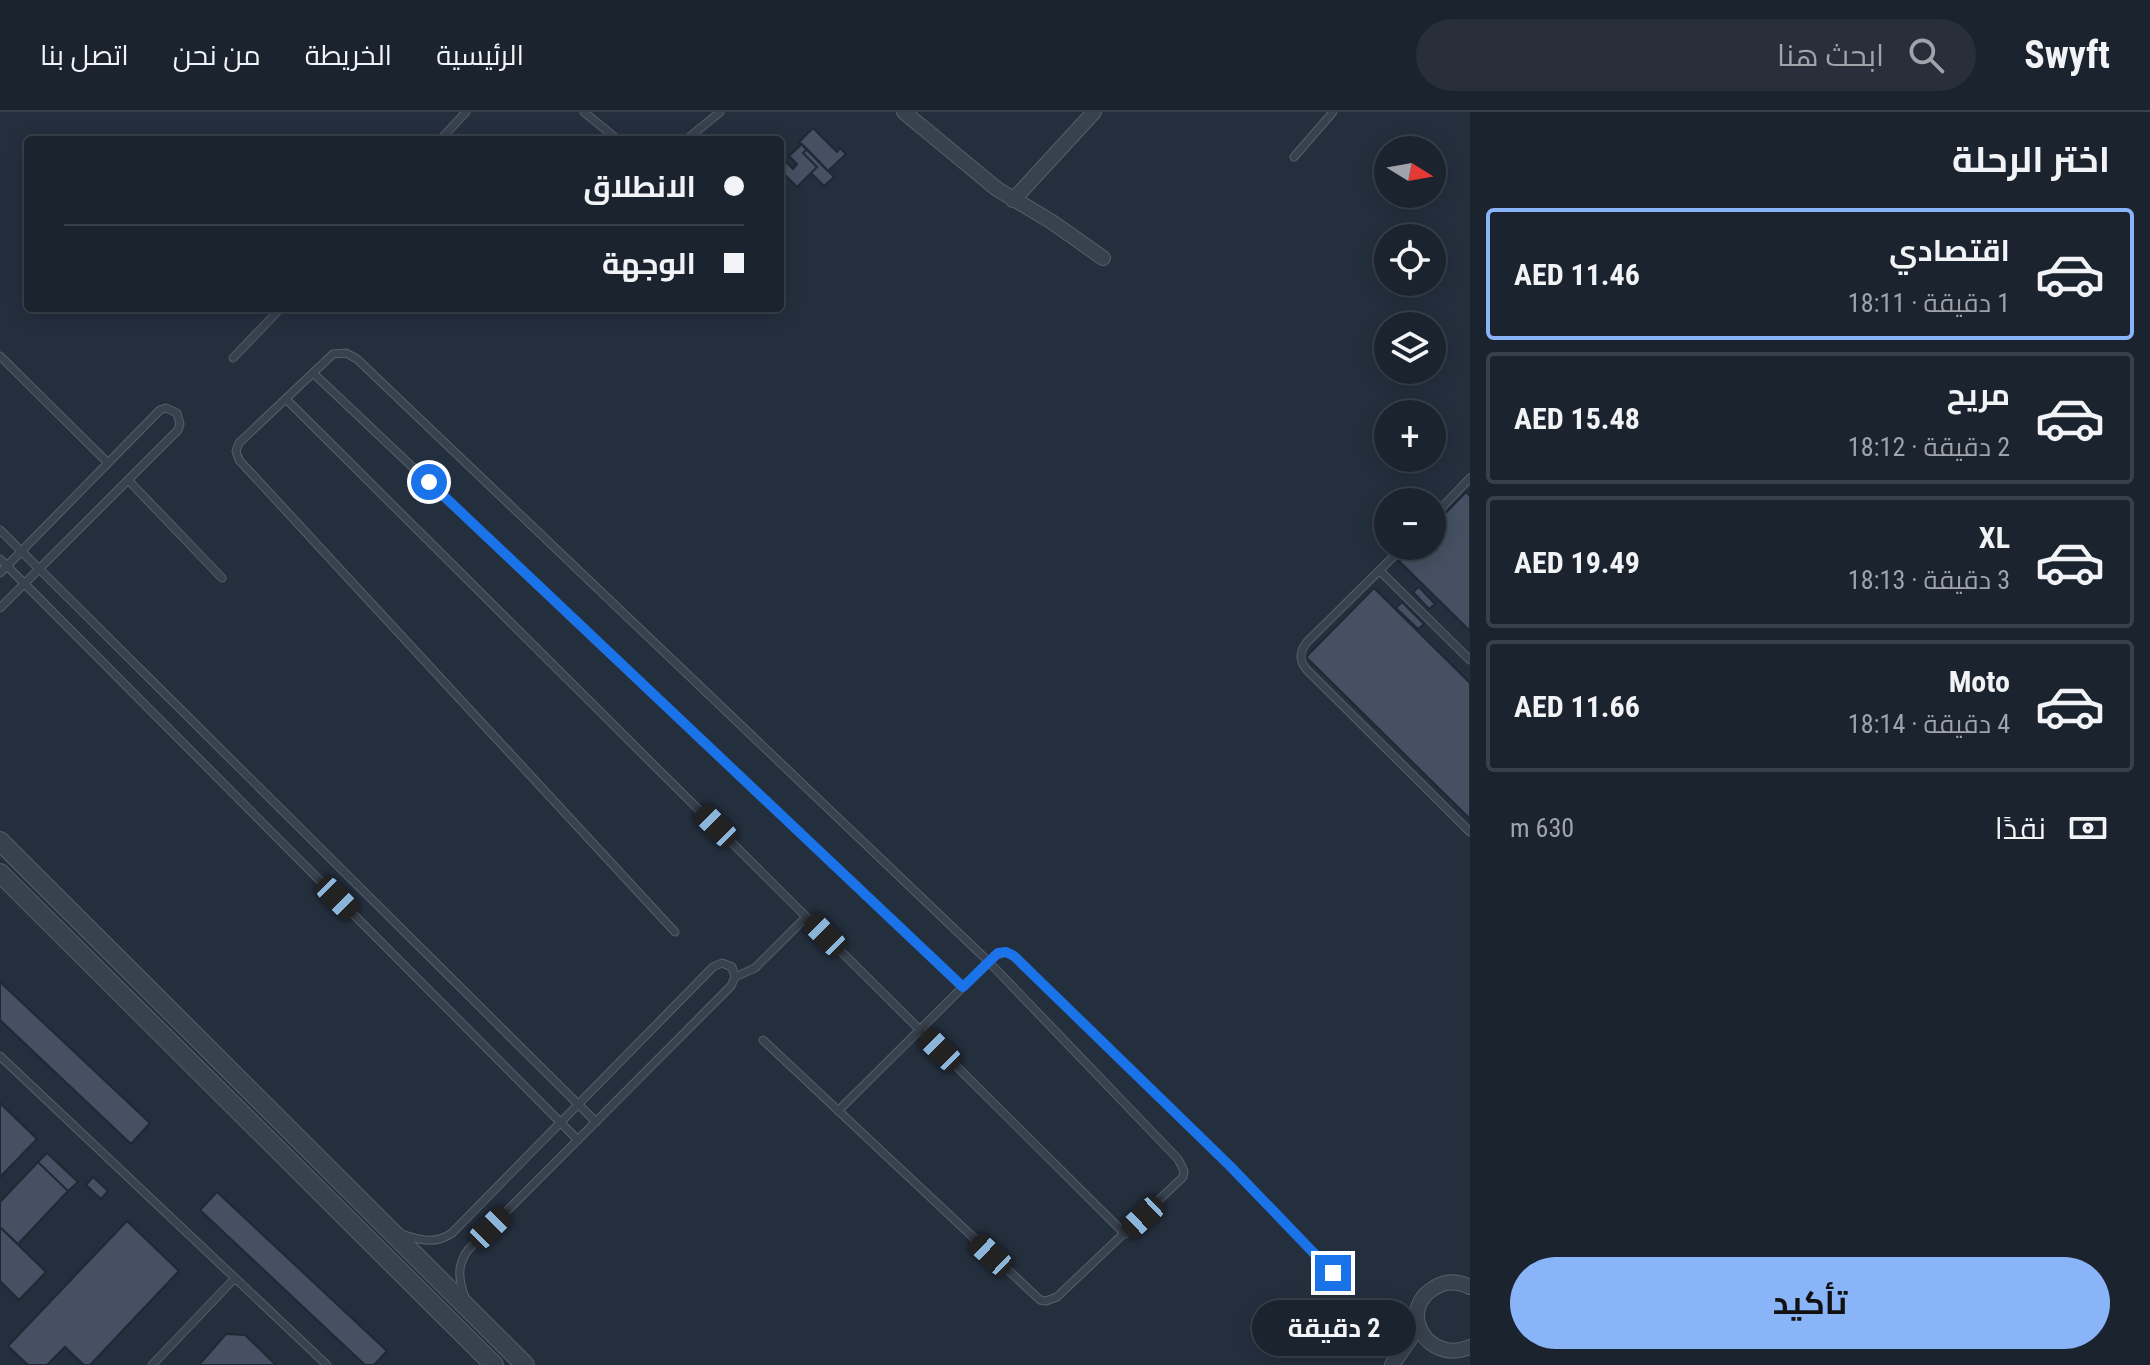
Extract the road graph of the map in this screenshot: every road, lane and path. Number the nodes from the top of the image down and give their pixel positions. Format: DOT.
graph roads {
  1 [pos="466,112"];
  2 [pos="584,112"];
  3 [pos="720,112"];
  4 [pos="904,112"];
  5 [pos="1094,112"];
  6 [pos="1333,112"];
  7 [pos="444,136"];
  8 [pos="613,136"];
  9 [pos="691,136"];
  10 [pos="1294,157"];
  11 [pos="1013,200"];
  12 [pos="1103,258"];
  13 [pos="277,312"];
  14 [pos="0,356"];
  15 [pos="233,358"];
  16 [pos="313,373"];
  17 [pos="286,399"];
  18 [pos="108,463"];
  19 [pos="1470,478"];
  20 [pos="128,480"];
  21 [pos="1446,503"];
  22 [pos="0,530"];
  23 [pos="21,551"];
  24 [pos="0,559"];
  25 [pos="1391,560"];
  26 [pos="7,566"];
  27 [pos="39,569"];
  28 [pos="1380,571"];
  29 [pos="0,573"];
  30 [pos="222,578"];
  31 [pos="24,584"];
  32 [pos="0,608"];
  33 [pos="1470,660"];
  34 [pos="1470,832"];
  35 [pos="0,841"];
  36 [pos="0,873"];
  37 [pos="806,917"];
  38 [pos="675,932"];
  39 [pos="988,961"];
  40 [pos="735,977"];
  41 [pos="963,987"];
  42 [pos="920,1029"];
  43 [pos="763,1040"];
  44 [pos="0,1056"];
  45 [pos="578,1105"];
  46 [pos="838,1111"];
  47 [pos="561,1122"];
  48 [pos="596,1122"];
  49 [pos="578,1140"];
  50 [pos="393,1232"];
  51 [pos="1125,1234"];
  52 [pos="1333,1273"];
  53 [pos="235,1278"];
  54 [pos="446,1285"];
  55 [pos="1470,1287"];
  56 [pos="429,1301"];
  57 [pos="468,1308"];
  58 [pos="1419,1326"];
  59 [pos="1470,1347"];
  60 [pos="1451,1352"];
  61 [pos="152,1365"];
  62 [pos="327,1365"];
  63 [pos="494,1365"];
  64 [pos="525,1365"];
  65 [pos="1392,1365"];
  66 [pos="1463,1365"];
  1 -- 7 [label="lane"];
  2 -- 8 [label="lane"];
  3 -- 9 [label="lane"];
  4 -- 11 [label="street"];
  5 -- 11 [label="street"];
  6 -- 10 [label="lane"];
  11 -- 12 [label="street"];
  13 -- 15 [label="lane"];
  14 -- 18 [label="lane"];
  16 -- 17 [label="lane"];
  16 -- 39 [label="lane"];
  16 -- 41 [label="lane"];
  17 -- 37 [label="lane"];
  17 -- 38 [label="lane"];
  18 -- 20 [label="lane"];
  18 -- 23 [label="lane"];
  19 -- 21 [label="lane"];
  20 -- 27 [label="lane"];
  20 -- 30 [label="lane"];
  22 -- 23 [label="lane"];
  23 -- 26 [label="lane"];
  23 -- 27 [label="lane"];
  24 -- 26 [label="lane"];
  25 -- 28 [label="lane"];
  26 -- 29 [label="lane"];
  26 -- 31 [label="lane"];
  27 -- 31 [label="lane"];
  27 -- 45 [label="lane"];
  28 -- 33 [label="lane"];
  28 -- 34 [label="lane"];
  31 -- 32 [label="lane"];
  31 -- 47 [label="lane"];
  35 -- 50 [label="street"];
  36 -- 56 [label="street"];
  37 -- 40 [label="lane"];
  37 -- 42 [label="lane"];
  39 -- 41 [label="lane"];
  39 -- 51 [label="lane"];
  39 -- 52 [label="lane"];
  40 -- 45 [label="lane"];
  40 -- 48 [label="lane"];
  41 -- 42 [label="lane"];
  42 -- 46 [label="lane"];
  42 -- 51 [label="lane"];
  43 -- 46 [label="lane"];
  44 -- 53 [label="lane"];
  45 -- 47 [label="lane"];
  45 -- 48 [label="lane"];
  46 -- 51 [label="lane"];
  47 -- 49 [label="lane"];
  47 -- 50 [label="lane"];
  48 -- 49 [label="lane"];
  49 -- 57 [label="lane"];
  50 -- 54 [label="street"];
  53 -- 61 [label="lane"];
  53 -- 62 [label="lane"];
  54 -- 56 [label="street"];
  54 -- 57 [label="street"];
  55 -- 58 [label="street"];
  56 -- 63 [label="street"];
  57 -- 64 [label="street"];
  58 -- 60 [label="street"];
  58 -- 65 [label="street"];
  59 -- 60 [label="street"];
  60 -- 66 [label="street"];
}
